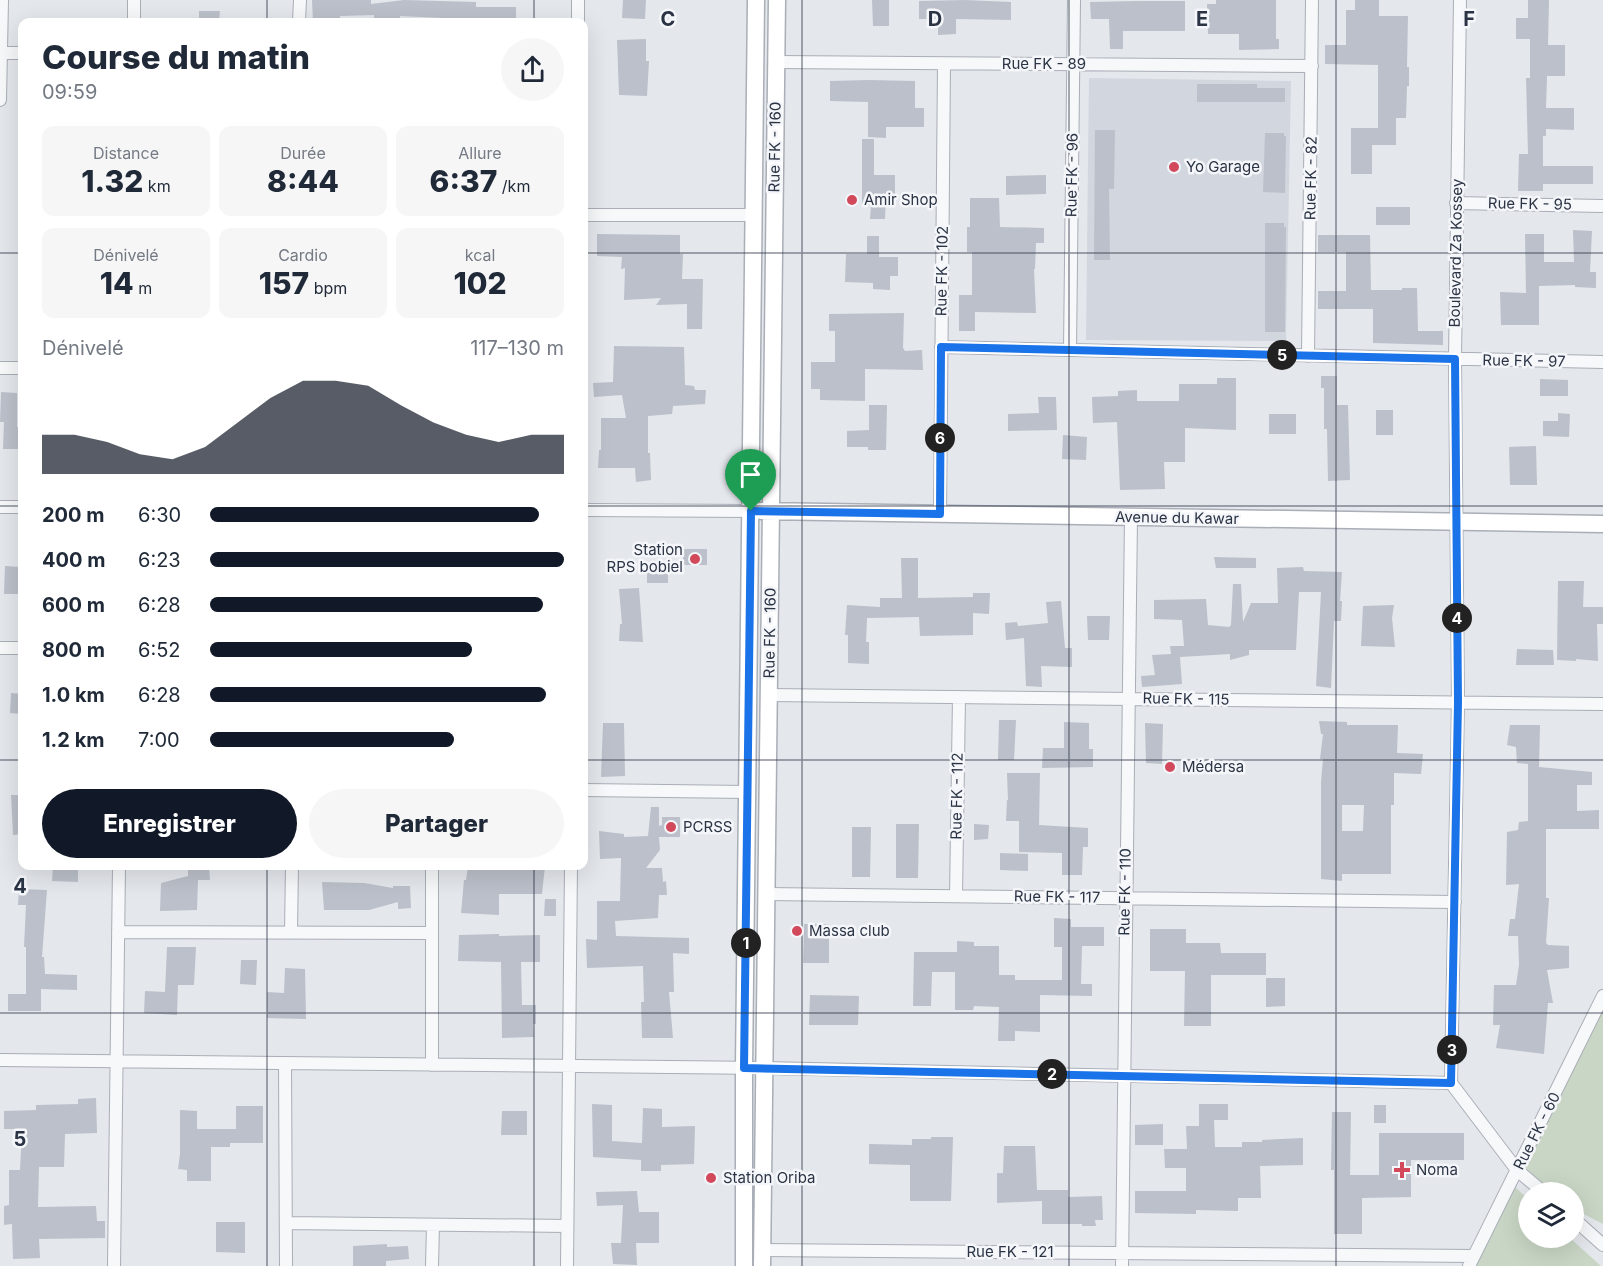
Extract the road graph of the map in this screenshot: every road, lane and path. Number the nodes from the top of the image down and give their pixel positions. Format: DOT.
graph roads {
  1 [pos="2,0"];
  2 [pos="134,0"];
  3 [pos="300,0"];
  4 [pos="578,0"];
  5 [pos="756,0"];
  6 [pos="777,0"];
  7 [pos="1074,0"];
  8 [pos="1312,0"];
  9 [pos="1460,0"];
  10 [pos="134,18"];
  11 [pos="299,18"];
  12 [pos="578,18"];
  13 [pos="0,53"];
  14 [pos="18,53"];
  15 [pos="776,62"];
  16 [pos="944,64"];
  17 [pos="1073,64"];
  18 [pos="1312,66"];
  19 [pos="0,100"];
  20 [pos="1456,203"];
  21 [pos="1603,206"];
  22 [pos="588,215"];
  23 [pos="754,215"];
  24 [pos="941,347"];
  25 [pos="1070,350"];
  26 [pos="1308,356"];
  27 [pos="1455,359"];
  28 [pos="1603,362"];
  29 [pos="0,368"];
  30 [pos="18,368"];
  31 [pos="0,507"];
  32 [pos="18,507"];
  33 [pos="588,510"];
  34 [pos="751,511"];
  35 [pos="772,511"];
  36 [pos="940,514"];
  37 [pos="1131,517"];
  38 [pos="1456,522"];
  39 [pos="1603,524"];
  40 [pos="0,648"];
  41 [pos="18,648"];
  42 [pos="769,694"];
  43 [pos="959,697"];
  44 [pos="1128,699"];
  45 [pos="1458,702"];
  46 [pos="1603,704"];
  47 [pos="588,790"];
  48 [pos="747,792"];
  49 [pos="119,870"];
  50 [pos="292,870"];
  51 [pos="432,870"];
  52 [pos="570,870"];
  53 [pos="766,894"];
  54 [pos="956,896"];
  55 [pos="1125,898"];
  56 [pos="1455,902"];
  57 [pos="118,932"];
  58 [pos="291,932"];
  59 [pos="432,933"];
  60 [pos="1603,996"];
  61 [pos="1598,1017"];
  62 [pos="0,1060"];
  63 [pos="116,1062"];
  64 [pos="285,1063"];
  65 [pos="432,1065"];
  66 [pos="569,1066"];
  67 [pos="744,1068"];
  68 [pos="764,1068"];
  69 [pos="1123,1076"];
  70 [pos="1451,1083"];
  71 [pos="1517,1170"];
  72 [pos="1531,1182"];
  73 [pos="286,1223"];
  74 [pos="433,1225"];
  75 [pos="567,1226"];
  76 [pos="1584,1228"];
  77 [pos="1603,1245"];
  78 [pos="1122,1253"];
  79 [pos="762,1258"];
  80 [pos="1471,1261"];
  81 [pos="114,1266"];
  82 [pos="286,1266"];
  83 [pos="432,1266"];
  84 [pos="567,1266"];
  85 [pos="744,1266"];
  86 [pos="1122,1266"];
  1 -- 13 [label="street"];
  2 -- 10 [label="street"];
  3 -- 11 [label="street"];
  4 -- 12 [label="street"];
  5 -- 23 [label="main road, Rue FK - 160"];
  6 -- 15 [label="main road, Rue FK - 160"];
  7 -- 17 [label="street, Rue FK - 96"];
  8 -- 18 [label="street, Rue FK - 82"];
  9 -- 20 [label="street, Boulevard Za Kossey"];
  13 -- 14 [label="street"];
  13 -- 19 [label="street"];
  15 -- 16 [label="street, Rue FK - 89"];
  15 -- 35 [label="main road, Rue FK - 160"];
  16 -- 17 [label="street, Rue FK - 89"];
  16 -- 24 [label="street, Rue FK - 102"];
  17 -- 18 [label="street, Rue FK - 89"];
  17 -- 25 [label="street, Rue FK - 96"];
  18 -- 26 [label="street, Rue FK - 82"];
  20 -- 21 [label="street, Rue FK - 95"];
  20 -- 27 [label="street, Boulevard Za Kossey"];
  22 -- 23 [label="street"];
  23 -- 34 [label="main road, Rue FK - 160"];
  24 -- 25 [label="street, Rue FK - 97"];
  24 -- 36 [label="street, Rue FK - 102"];
  25 -- 26 [label="street, Rue FK - 97"];
  26 -- 27 [label="street, Rue FK - 97"];
  27 -- 28 [label="street, Rue FK - 97"];
  27 -- 38 [label="street, Boulevard Za Kossey"];
  29 -- 30 [label="street"];
  31 -- 32 [label="street"];
  33 -- 34 [label="street"];
  34 -- 35 [label="main road, Avenue du Kawar"];
  34 -- 48 [label="main road, Rue FK - 160"];
  35 -- 36 [label="main road, Avenue du Kawar"];
  35 -- 42 [label="main road, Rue FK - 160"];
  36 -- 37 [label="main road, Avenue du Kawar"];
  37 -- 38 [label="main road, Avenue du Kawar"];
  37 -- 44 [label="street, Rue FK - 110"];
  38 -- 39 [label="main road, Avenue du Kawar"];
  38 -- 45 [label="street, Boulevard Za Kossey"];
  40 -- 41 [label="street"];
  42 -- 43 [label="street, Rue FK - 115"];
  42 -- 53 [label="main road, Rue FK - 160"];
  43 -- 44 [label="street, Rue FK - 115"];
  43 -- 54 [label="street, Rue FK - 112"];
  44 -- 45 [label="street, Rue FK - 115"];
  44 -- 55 [label="street, Rue FK - 110"];
  45 -- 46 [label="street, Rue FK - 115"];
  45 -- 56 [label="street, Boulevard Za Kossey"];
  47 -- 48 [label="street"];
  48 -- 67 [label="main road, Rue FK - 160"];
  49 -- 57 [label="street"];
  50 -- 58 [label="street"];
  51 -- 59 [label="street"];
  52 -- 66 [label="street"];
  53 -- 54 [label="street, Rue FK - 117"];
  53 -- 68 [label="main road, Rue FK - 160"];
  54 -- 55 [label="street, Rue FK - 117"];
  55 -- 56 [label="street, Rue FK - 117"];
  55 -- 69 [label="street, Rue FK - 110"];
  56 -- 70 [label="street, Boulevard Za Kossey"];
  57 -- 58 [label="street"];
  57 -- 63 [label="street"];
  58 -- 59 [label="street"];
  59 -- 65 [label="street"];
  60 -- 61 [label="street, Rue FK - 60"];
  61 -- 71 [label="street, Rue FK - 60"];
  62 -- 63 [label="street"];
  63 -- 64 [label="street"];
  63 -- 81 [label="street"];
  64 -- 65 [label="street"];
  64 -- 73 [label="street"];
  65 -- 66 [label="street"];
  66 -- 67 [label="street"];
  66 -- 75 [label="street"];
  67 -- 68 [label="street"];
  67 -- 85 [label="main road, Rue FK - 160"];
  68 -- 69 [label="street"];
  68 -- 79 [label="main road, Rue FK - 160"];
  69 -- 70 [label="street"];
  69 -- 78 [label="street, Rue FK - 110"];
  70 -- 71 [label="street"];
  71 -- 72 [label="street"];
  71 -- 80 [label="street, Rue FK - 60"];
  73 -- 74 [label="street"];
  73 -- 82 [label="street"];
  74 -- 75 [label="street"];
  74 -- 83 [label="street"];
  75 -- 84 [label="street"];
  76 -- 77 [label="street"];
  78 -- 79 [label="street, Rue FK - 121"];
  78 -- 80 [label="street, Rue FK - 121"];
  78 -- 86 [label="street, Rue FK - 110"];
}
